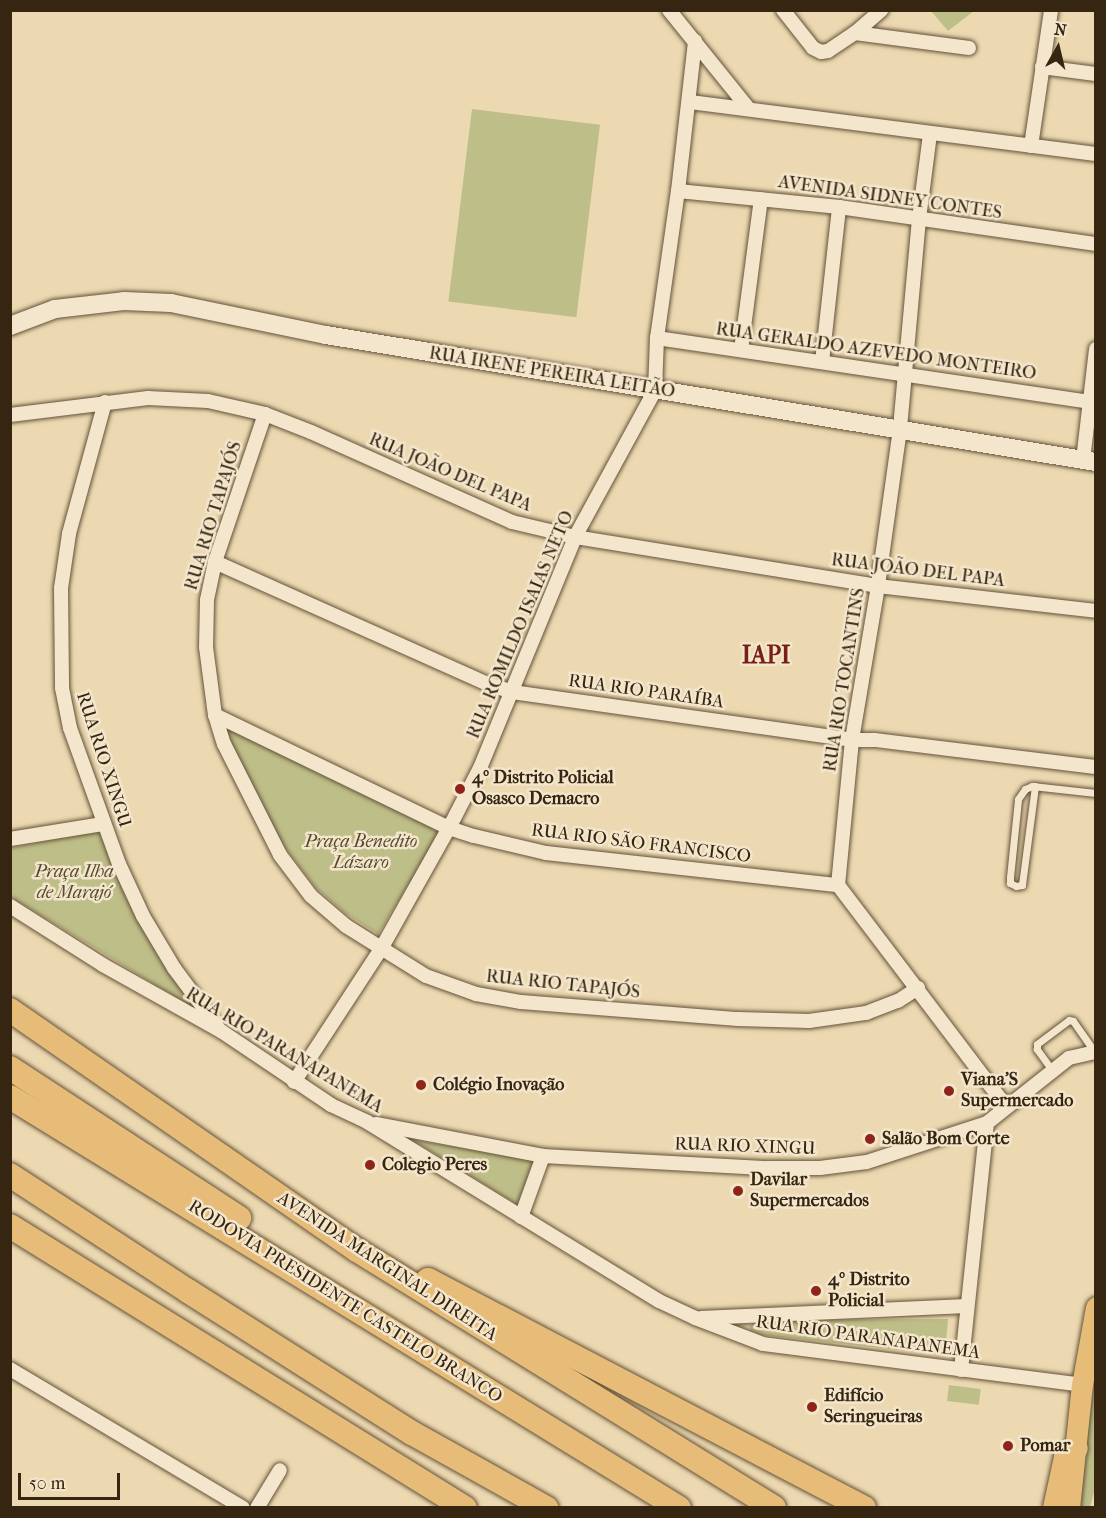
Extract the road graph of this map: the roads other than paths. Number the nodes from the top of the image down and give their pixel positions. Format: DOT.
graph roads {
  1 [pos="669,10"];
  2 [pos="783,10"];
  3 [pos="881,10"];
  4 [pos="1051,10"];
  5 [pos="855,33"];
  6 [pos="695,41"];
  7 [pos="969,48"];
  8 [pos="1042,67"];
  9 [pos="1095,74"];
  10 [pos="690,102"];
  11 [pos="748,108"];
  12 [pos="930,134"];
  13 [pos="1031,146"];
  14 [pos="1095,154"];
  15 [pos="678,191"];
  16 [pos="761,199"];
  17 [pos="839,207"];
  18 [pos="919,219"];
  19 [pos="1095,244"];
  20 [pos="10,326"];
  21 [pos="657,338"];
  22 [pos="1095,349"];
  23 [pos="741,350"];
  24 [pos="822,362"];
  25 [pos="906,375"];
  26 [pos="655,390"];
  27 [pos="105,402"];
  28 [pos="1089,402"];
  29 [pos="265,414"];
  30 [pos="10,415"];
  31 [pos="900,429"];
  32 [pos="1089,461"];
  33 [pos="575,537"];
  34 [pos="215,562"];
  35 [pos="878,586"];
  36 [pos="1095,611"];
  37 [pos="512,692"];
  38 [pos="215,716"];
  39 [pos="852,740"];
  40 [pos="1095,767"];
  41 [pos="1035,786"];
  42 [pos="1095,793"];
  43 [pos="103,824"];
  44 [pos="449,828"];
  45 [pos="10,839"];
  46 [pos="838,885"];
  47 [pos="10,906"];
  48 [pos="381,949"];
  49 [pos="918,988"];
  50 [pos="10,1010"];
  51 [pos="221,1031"];
  52 [pos="1095,1052"];
  53 [pos="10,1068"];
  54 [pos="1052,1070"];
  55 [pos="294,1082"];
  56 [pos="10,1097"];
  57 [pos="1006,1106"];
  58 [pos="367,1122"];
  59 [pos="987,1123"];
  60 [pos="543,1156"];
  61 [pos="10,1175"];
  62 [pos="521,1217"];
  63 [pos="10,1226"];
  64 [pos="357,1250"];
  65 [pos="324,1288"];
  66 [pos="967,1306"];
  67 [pos="1095,1307"];
  68 [pos="695,1318"];
  69 [pos="10,1369"];
  70 [pos="961,1370"];
  71 [pos="1082,1385"];
  72 [pos="1076,1448"];
  73 [pos="380,1455"];
  74 [pos="280,1470"];
  75 [pos="243,1508"];
  76 [pos="256,1508"];
  77 [pos="436,1508"];
  78 [pos="465,1508"];
  79 [pos="546,1508"];
  80 [pos="679,1508"];
  81 [pos="774,1508"];
  82 [pos="864,1508"];
  83 [pos="1055,1508"];
  84 [pos="1070,1508"];
  1 -- 6 [label="street"];
  2 -- 5 [label="street"];
  3 -- 5 [label="street"];
  4 -- 8 [label="street"];
  5 -- 7 [label="street"];
  6 -- 10 [label="street, RUA ROMILDO ISAIAS NETO"];
  6 -- 11 [label="street"];
  8 -- 9 [label="street"];
  8 -- 13 [label="street"];
  10 -- 11 [label="street"];
  10 -- 15 [label="street, RUA ROMILDO ISAIAS NETO"];
  11 -- 12 [label="street"];
  12 -- 13 [label="street"];
  12 -- 18 [label="street, RUA RIO TOCANTINS"];
  13 -- 14 [label="street"];
  15 -- 16 [label="street, AVENIDA SIDNEY CONTES"];
  15 -- 21 [label="street, RUA ROMILDO ISAIAS NETO"];
  16 -- 17 [label="street, AVENIDA SIDNEY CONTES"];
  16 -- 23 [label="street"];
  17 -- 18 [label="street, AVENIDA SIDNEY CONTES"];
  17 -- 24 [label="street"];
  18 -- 19 [label="street, AVENIDA SIDNEY CONTES"];
  18 -- 25 [label="street, RUA RIO TOCANTINS"];
  20 -- 26 [label="street, RUA IRENE PEREIRA LEITÃO"];
  21 -- 23 [label="street, RUA GERALDO AZEVEDO MONTEIRO"];
  21 -- 26 [label="street, RUA ROMILDO ISAIAS NETO"];
  22 -- 28 [label="street"];
  23 -- 24 [label="street, RUA GERALDO AZEVEDO MONTEIRO"];
  24 -- 25 [label="street, RUA GERALDO AZEVEDO MONTEIRO"];
  25 -- 28 [label="street, RUA GERALDO AZEVEDO MONTEIRO"];
  25 -- 31 [label="street, RUA RIO TOCANTINS"];
  26 -- 31 [label="street, RUA IRENE PEREIRA LEITÃO"];
  26 -- 33 [label="street, RUA ROMILDO ISAIAS NETO"];
  27 -- 29 [label="street, RUA JOÃO DEL PAPA"];
  27 -- 30 [label="street, RUA JOÃO DEL PAPA"];
  27 -- 43 [label="street, RUA RIO XINGU"];
  28 -- 32 [label="street"];
  29 -- 33 [label="street, RUA JOÃO DEL PAPA"];
  29 -- 34 [label="street, RUA RIO TAPAJÓS"];
  31 -- 32 [label="street, RUA IRENE PEREIRA LEITÃO"];
  31 -- 35 [label="street, RUA RIO TOCANTINS"];
  33 -- 35 [label="street, RUA JOÃO DEL PAPA"];
  33 -- 37 [label="street, RUA ROMILDO ISAIAS NETO"];
  34 -- 37 [label="street, RUA RIO PARAÍBA"];
  34 -- 38 [label="street, RUA RIO TAPAJÓS"];
  35 -- 36 [label="street, RUA JOÃO DEL PAPA"];
  35 -- 39 [label="street, RUA RIO TOCANTINS"];
  37 -- 39 [label="street, RUA RIO PARAÍBA"];
  37 -- 44 [label="street, RUA ROMILDO ISAIAS NETO"];
  38 -- 44 [label="street, RUA RIO SÃO FRANCISCO"];
  38 -- 48 [label="street, RUA RIO TAPAJÓS"];
  39 -- 40 [label="street, RUA RIO PARAÍBA"];
  39 -- 46 [label="street, RUA RIO TOCANTINS"];
  41 -- 41 [label="lane"];
  41 -- 42 [label="lane"];
  43 -- 45 [label="street"];
  43 -- 51 [label="street, RUA RIO XINGU"];
  44 -- 46 [label="street, RUA RIO SÃO FRANCISCO"];
  44 -- 48 [label="street, RUA ROMILDO ISAIAS NETO"];
  46 -- 49 [label="street"];
  47 -- 51 [label="street, RUA RIO PARANAPANEMA"];
  48 -- 49 [label="street, RUA RIO TAPAJÓS"];
  48 -- 55 [label="street, RUA ROMILDO ISAIAS NETO"];
  49 -- 57 [label="street"];
  50 -- 64 [label="highway, AVENIDA MARGINAL DIREITA"];
  51 -- 55 [label="street, RUA RIO PARANAPANEMA"];
  52 -- 54 [label="street, RUA RIO XINGU"];
  52 -- 54 [label="lane"];
  53 -- 65 [label="highway"];
  54 -- 57 [label="street, RUA RIO XINGU"];
  55 -- 58 [label="street, RUA RIO PARANAPANEMA"];
  56 -- 65 [label="highway, RODOVIA PRESIDENTE CASTELO BRANCO"];
  57 -- 59 [label="street, RUA RIO XINGU"];
  58 -- 60 [label="street, RUA RIO XINGU"];
  58 -- 62 [label="street, RUA RIO PARANAPANEMA"];
  59 -- 60 [label="street, RUA RIO XINGU"];
  59 -- 66 [label="street"];
  60 -- 62 [label="street"];
  61 -- 79 [label="highway"];
  62 -- 68 [label="street, RUA RIO PARANAPANEMA"];
  63 -- 73 [label="highway"];
  64 -- 81 [label="highway, AVENIDA MARGINAL DIREITA"];
  64 -- 82 [label="highway"];
  65 -- 80 [label="highway, RODOVIA PRESIDENTE CASTELO BRANCO"];
  66 -- 68 [label="street"];
  66 -- 70 [label="street"];
  67 -- 71 [label="main road"];
  68 -- 70 [label="street, RUA RIO PARANAPANEMA"];
  69 -- 75 [label="street"];
  70 -- 71 [label="street, RUA RIO PARANAPANEMA"];
  71 -- 72 [label="main road"];
  72 -- 83 [label="highway"];
  72 -- 84 [label="main road"];
  73 -- 77 [label="highway"];
  73 -- 78 [label="highway"];
  74 -- 76 [label="street"];
}
